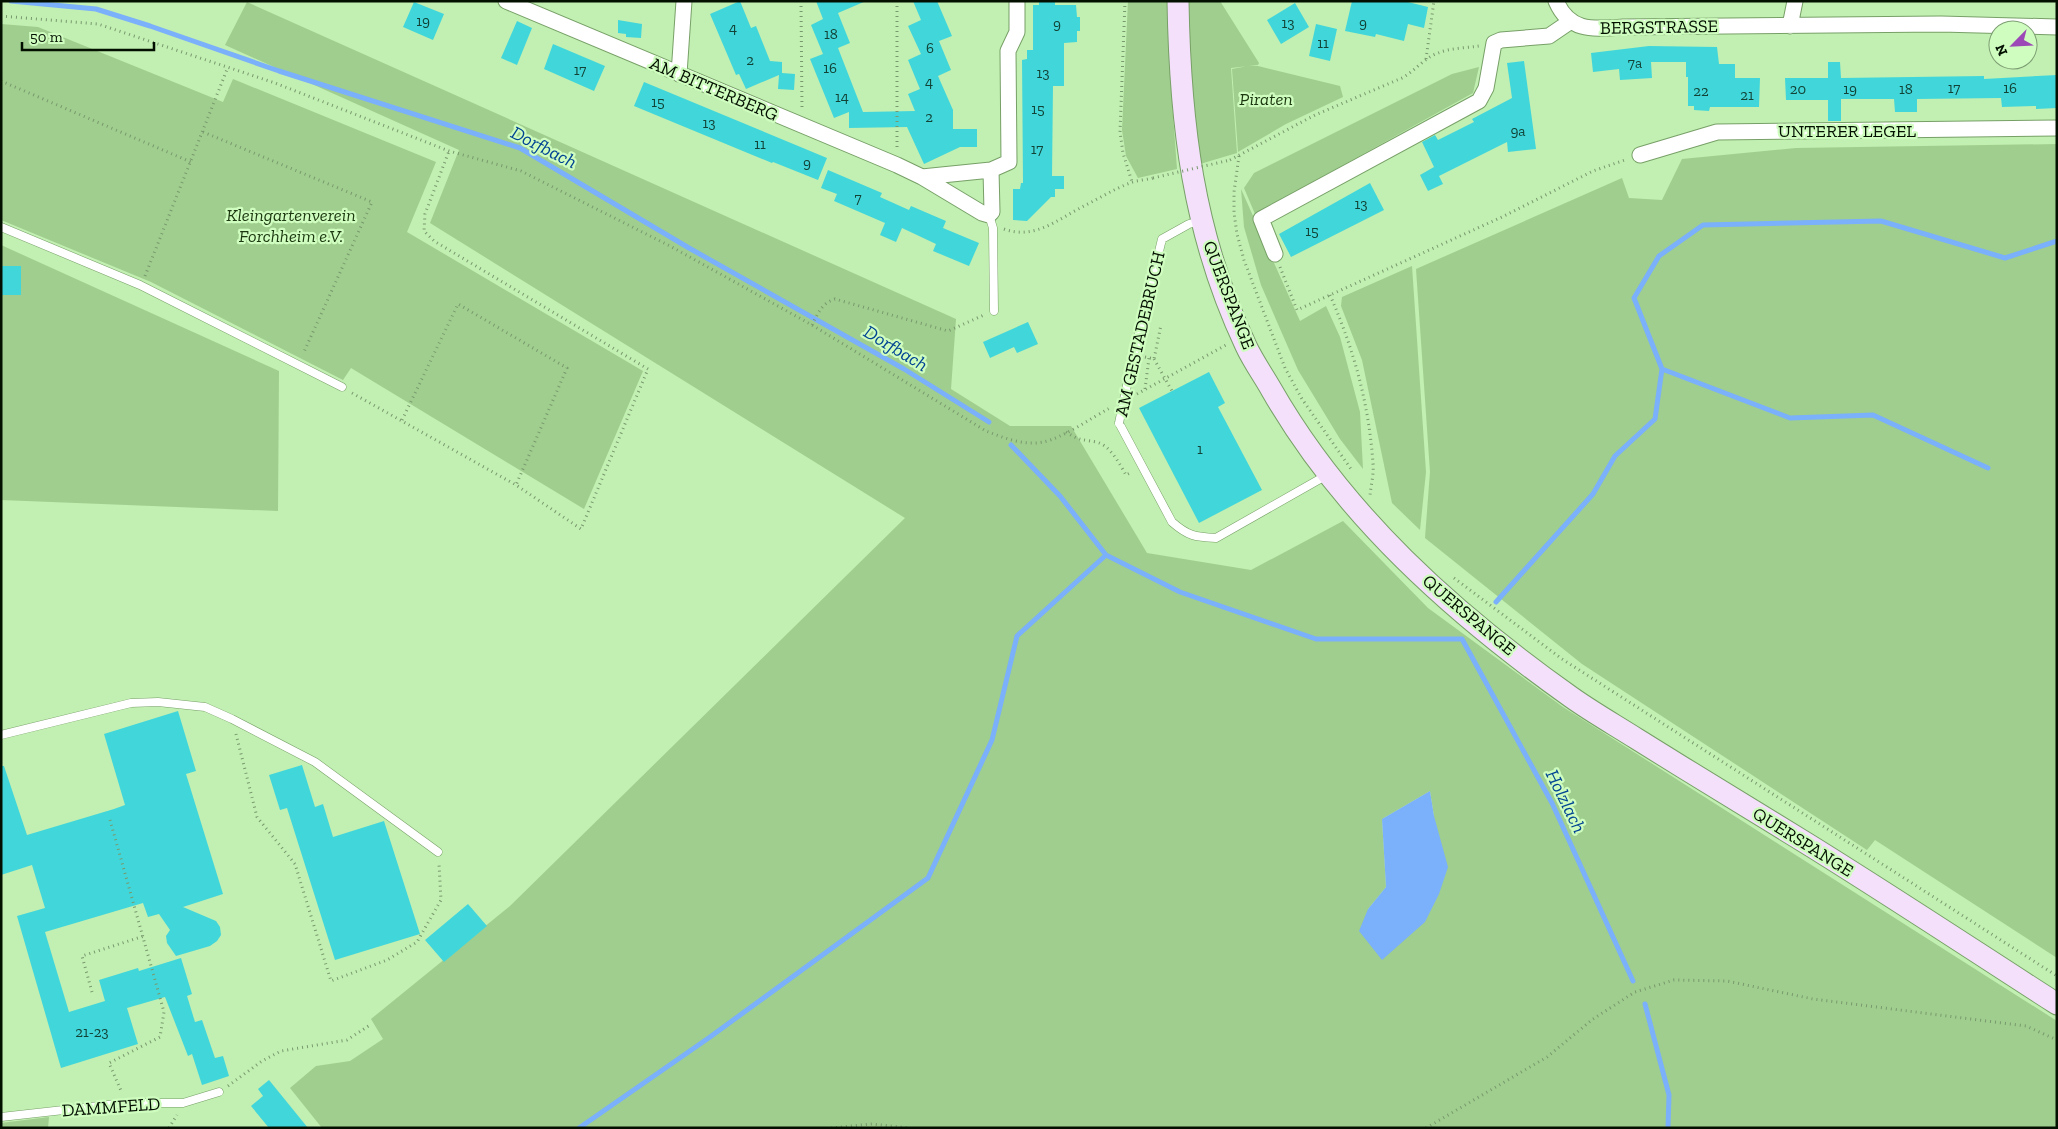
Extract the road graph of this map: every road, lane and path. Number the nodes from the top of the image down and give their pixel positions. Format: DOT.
graph roads {
  1 [pos="506,1"];
  2 [pos="684,1"];
  3 [pos="801,1"];
  4 [pos="897,1"];
  5 [pos="1017,1"];
  6 [pos="1125,1"];
  7 [pos="1178,1"];
  8 [pos="1434,1"];
  9 [pos="1556,1"];
  10 [pos="1795,1"];
  11 [pos="1,16"];
  12 [pos="1571,21"];
  13 [pos="1790,26"];
  14 [pos="2057,27"];
  15 [pos="1494,43"];
  16 [pos="1426,60"];
  17 [pos="228,67"];
  18 [pos="679,74"];
  19 [pos="1,80"];
  20 [pos="802,125"];
  21 [pos="2057,128"];
  22 [pos="203,132"];
  23 [pos="449,151"];
  24 [pos="1640,155"];
  25 [pos="1239,156"];
  26 [pos="191,162"];
  27 [pos="897,164"];
  28 [pos="991,170"];
  29 [pos="922,176"];
  30 [pos="1132,182"];
  31 [pos="989,215"];
  32 [pos="1202,220"];
  33 [pos="1,227"];
  34 [pos="1274,254"];
  35 [pos="140,285"];
  36 [pos="1330,295"];
  37 [pos="994,311"];
  38 [pos="812,323"];
  39 [pos="1161,325"];
  40 [pos="1229,344"];
  41 [pos="1134,354"];
  42 [pos="1149,358"];
  43 [pos="1154,359"];
  44 [pos="298,364"];
  45 [pos="342,387"];
  46 [pos="1145,389"];
  47 [pos="1172,391"];
  48 [pos="1129,398"];
  49 [pos="1113,406"];
  50 [pos="402,420"];
  51 [pos="1066,432"];
  52 [pos="1142,467"];
  53 [pos="1352,471"];
  54 [pos="1327,474"];
  55 [pos="516,485"];
  56 [pos="1364,487"];
  57 [pos="1370,496"];
  58 [pos="1376,502"];
  59 [pos="1448,572"];
  60 [pos="232,719"];
  61 [pos="1,735"];
  62 [pos="110,820"];
  63 [pos="438,852"];
  64 [pos="144,936"];
  65 [pos="2057,976"];
  66 [pos="92,992"];
  67 [pos="2057,1004"];
  68 [pos="370,1025"];
  69 [pos="2057,1040"];
  70 [pos="219,1092"];
  71 [pos="126,1102"];
  72 [pos="1,1117"];
  73 [pos="831,1128"];
  74 [pos="909,1128"];
  75 [pos="1426,1128"];
  1 -- 18 [label="street, AM BITTERBERG"];
  2 -- 18 [label="street"];
  3 -- 20 [label="path"];
  4 -- 27 [label="path"];
  5 -- 28 [label="street"];
  6 -- 30 [label="path"];
  7 -- 32 [label="main road, QUERSPANGE"];
  8 -- 16 [label="path"];
  9 -- 12 [label="street"];
  10 -- 13 [label="street"];
  11 -- 17 [label="path"];
  12 -- 13 [label="street, BERGSTRASSE"];
  12 -- 15 [label="street"];
  13 -- 14 [label="street, BERGSTRASSE"];
  15 -- 16 [label="path"];
  15 -- 34 [label="street"];
  16 -- 25 [label="path"];
  17 -- 22 [label="path"];
  17 -- 23 [label="path"];
  18 -- 20 [label="street, AM BITTERBERG"];
  19 -- 26 [label="path"];
  20 -- 27 [label="street, AM BITTERBERG"];
  21 -- 24 [label="street, UNTERER LEGEL"];
  22 -- 26 [label="path"];
  22 -- 44 [label="path"];
  23 -- 38 [label="path"];
  23 -- 55 [label="path"];
  24 -- 36 [label="path"];
  25 -- 30 [label="path, bridge"];
  25 -- 53 [label="path"];
  26 -- 35 [label="path"];
  27 -- 29 [label="street, AM BITTERBERG"];
  28 -- 29 [label="street"];
  28 -- 31 [label="street"];
  29 -- 31 [label="street, AM BITTERBERG"];
  30 -- 31 [label="path"];
  31 -- 37 [label="lane"];
  32 -- 41 [label="lane, AM GESTADEBRUCH"];
  32 -- 54 [label="main road, QUERSPANGE"];
  33 -- 35 [label="lane"];
  34 -- 36 [label="path"];
  35 -- 44 [label="lane"];
  36 -- 57 [label="path"];
  37 -- 38 [label="path"];
  38 -- 51 [label="path"];
  39 -- 43 [label="path"];
  40 -- 46 [label="path"];
  41 -- 42 [label="path"];
  41 -- 52 [label="lane, AM GESTADEBRUCH, bridge"];
  42 -- 43 [label="path"];
  42 -- 46 [label="path"];
  43 -- 47 [label="path, bridge"];
  44 -- 45 [label="lane"];
  45 -- 50 [label="path"];
  46 -- 48 [label="path"];
  49 -- 51 [label="path"];
  50 -- 55 [label="path"];
  50 -- 55 [label="path"];
  51 -- 52 [label="path"];
  52 -- 54 [label="lane, AM GESTADEBRUCH"];
  54 -- 67 [label="main road, QUERSPANGE"];
  56 -- 57 [label="path"];
  57 -- 58 [label="path"];
  59 -- 65 [label="path"];
  60 -- 61 [label="lane"];
  60 -- 63 [label="lane"];
  60 -- 63 [label="path"];
  62 -- 64 [label="path"];
  64 -- 66 [label="path"];
  64 -- 71 [label="path"];
  68 -- 70 [label="path"];
  69 -- 75 [label="path"];
  70 -- 71 [label="lane, DAMMFELD"];
  71 -- 72 [label="lane, DAMMFELD"];
  73 -- 74 [label="path"];
}
